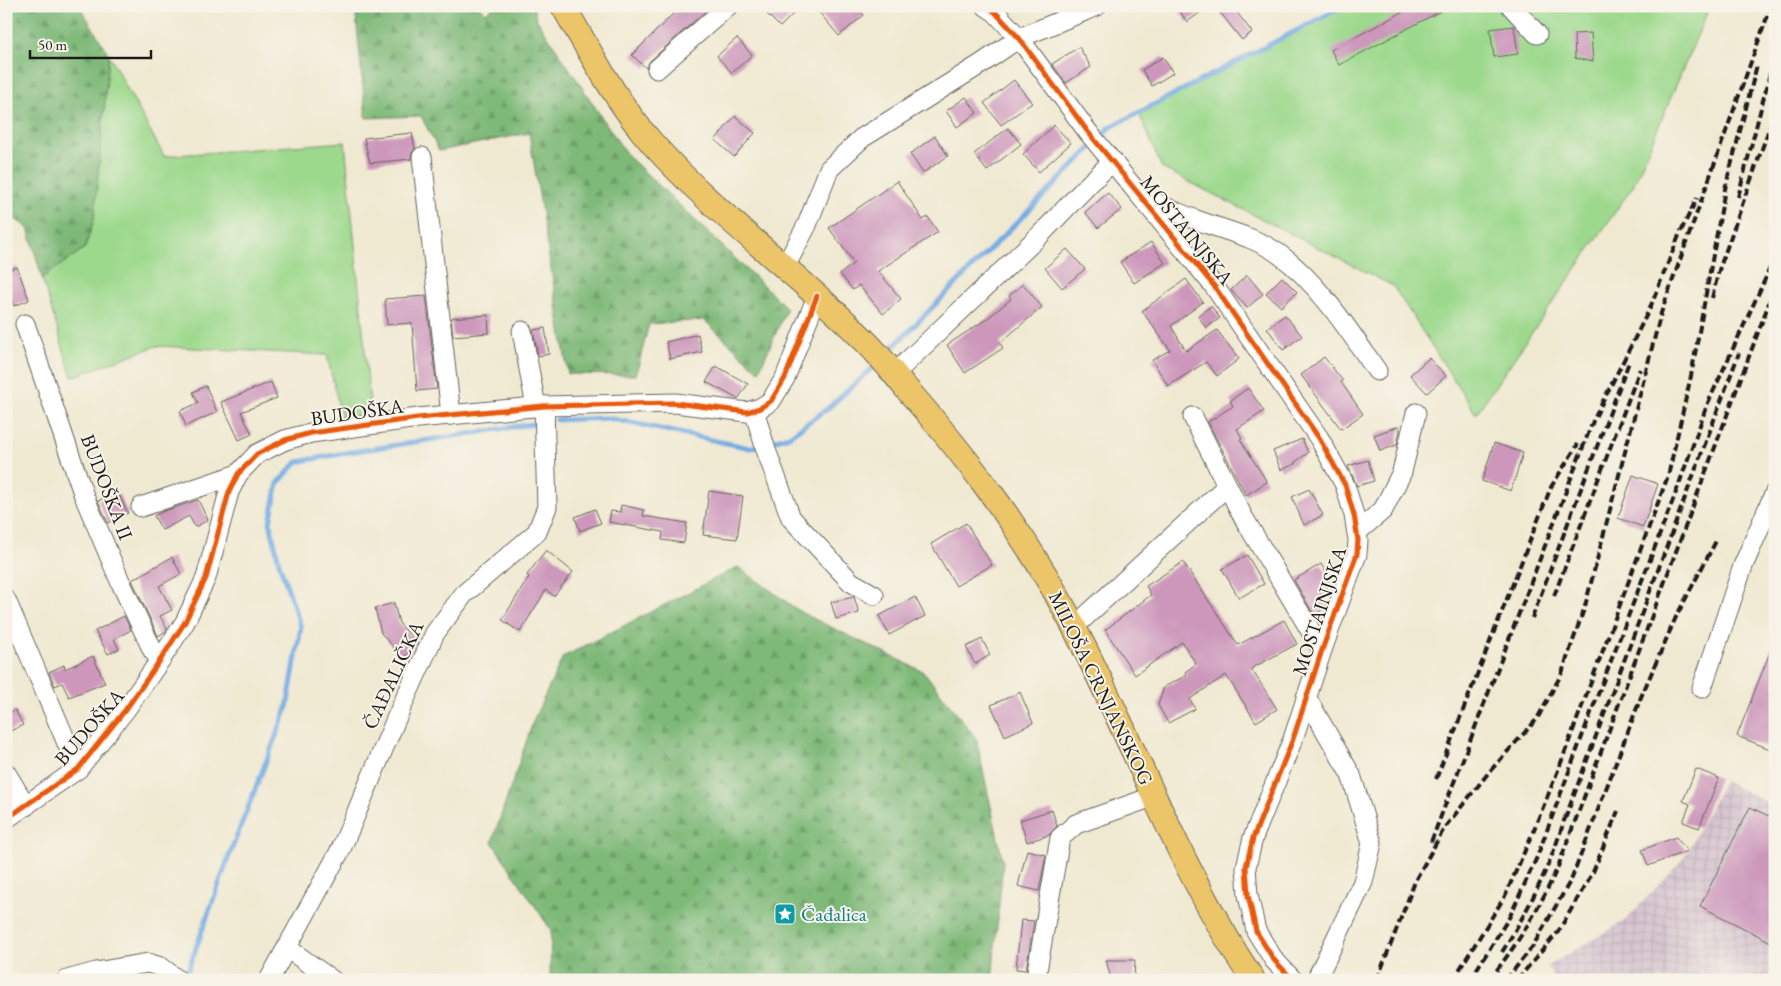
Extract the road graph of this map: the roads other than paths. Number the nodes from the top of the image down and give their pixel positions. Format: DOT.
graph roads {
  1 [pos="563,6"];
  2 [pos="728,6"];
  3 [pos="986,6"];
  4 [pos="1097,6"];
  5 [pos="1511,6"];
  6 [pos="1537,34"];
  7 [pos="1019,38"];
  8 [pos="657,69"];
  9 [pos="422,157"];
  10 [pos="1110,159"];
  11 [pos="1141,196"];
  12 [pos="785,268"];
  13 [pos="817,296"];
  14 [pos="25,324"];
  15 [pos="522,331"];
  16 [pos="890,370"];
  17 [pos="1377,371"];
  18 [pos="540,406"];
  19 [pos="1416,413"];
  20 [pos="451,415"];
  21 [pos="1193,417"];
  22 [pos="756,418"];
  23 [pos="238,474"];
  24 [pos="1227,486"];
  25 [pos="1775,492"];
  26 [pos="140,507"];
  27 [pos="1357,532"];
  28 [pos="874,595"];
  29 [pos="6,600"];
  30 [pos="1074,627"];
  31 [pos="1322,650"];
  32 [pos="161,660"];
  33 [pos="1702,688"];
  34 [pos="1306,697"];
  35 [pos="78,769"];
  36 [pos="6,773"];
  37 [pos="1155,796"];
  38 [pos="26,806"];
  39 [pos="6,819"];
  40 [pos="288,948"];
  41 [pos="68,980"];
  42 [pos="178,980"];
  43 [pos="269,980"];
  44 [pos="332,980"];
  45 [pos="1037,980"];
  46 [pos="1254,980"];
  47 [pos="1292,980"];
  48 [pos="1316,980"];
  1 -- 12 [label="main road"];
  2 -- 8 [label="street"];
  3 -- 7 [label="street"];
  4 -- 7 [label="street"];
  5 -- 6 [label="street"];
  7 -- 10 [label="street, MOSTAINJSKA"];
  7 -- 12 [label="street"];
  9 -- 20 [label="street"];
  10 -- 11 [label="street, MOSTAINJSKA"];
  10 -- 16 [label="street"];
  11 -- 17 [label="street"];
  11 -- 27 [label="street, MOSTAINJSKA"];
  12 -- 13 [label="main road"];
  13 -- 16 [label="main road, MILOŠA CRNJANSKOG"];
  13 -- 22 [label="street"];
  14 -- 32 [label="street, BUDOŠKA II"];
  15 -- 18 [label="street, ČAĐALIČKA"];
  16 -- 30 [label="main road, MILOŠA CRNJANSKOG"];
  18 -- 20 [label="street, BUDOŠKA"];
  18 -- 22 [label="street, BUDOŠKA"];
  18 -- 40 [label="street, ČAĐALIČKA"];
  19 -- 27 [label="street"];
  20 -- 23 [label="street, BUDOŠKA"];
  21 -- 24 [label="street"];
  22 -- 28 [label="street"];
  23 -- 26 [label="street"];
  23 -- 32 [label="street, BUDOŠKA"];
  24 -- 30 [label="street"];
  24 -- 31 [label="street"];
  25 -- 33 [label="street"];
  27 -- 31 [label="street, MOSTAINJSKA"];
  29 -- 35 [label="street"];
  30 -- 37 [label="main road, MILOŠA CRNJANSKOG"];
  31 -- 34 [label="street, MOSTAINJSKA"];
  32 -- 35 [label="street, BUDOŠKA"];
  34 -- 47 [label="street, MOSTAINJSKA"];
  34 -- 48 [label="street"];
  35 -- 38 [label="street, BUDOŠKA"];
  36 -- 38 [label="street"];
  37 -- 45 [label="street"];
  37 -- 46 [label="main road, MILOŠA CRNJANSKOG"];
  38 -- 39 [label="street, BUDOŠKA"];
  40 -- 43 [label="street, ČAĐALIČKA"];
  40 -- 44 [label="street"];
  41 -- 42 [label="street"];
}
